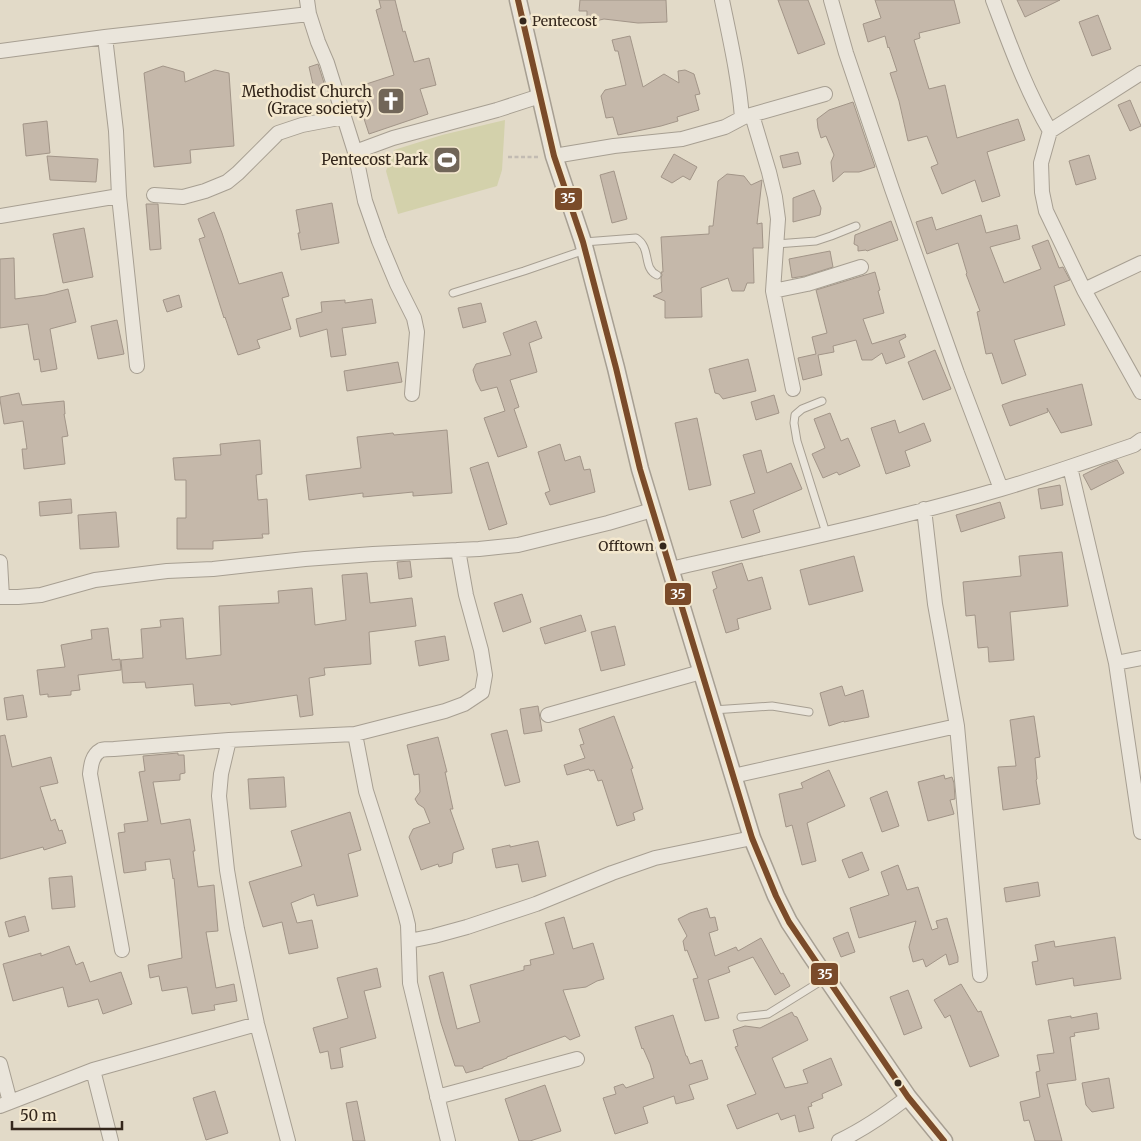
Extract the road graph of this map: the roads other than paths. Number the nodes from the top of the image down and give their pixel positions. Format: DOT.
graph roads {
  1 [pos="307,0"];
  2 [pos="518,0"];
  3 [pos="722,0"];
  4 [pos="831,0"];
  5 [pos="993,0"];
  6 [pos="309,14"];
  7 [pos="104,37"];
  8 [pos="0,51"];
  9 [pos="1141,73"];
  10 [pos="825,94"];
  11 [pos="540,96"];
  12 [pos="747,116"];
  13 [pos="344,117"];
  14 [pos="1050,131"];
  15 [pos="355,152"];
  16 [pos="554,156"];
  17 [pos="154,195"];
  18 [pos="119,196"];
  19 [pos="0,216"];
  20 [pos="856,226"];
  21 [pos="776,244"];
  22 [pos="584,246"];
  23 [pos="1141,263"];
  24 [pos="861,267"];
  25 [pos="657,275"];
  26 [pos="1084,290"];
  27 [pos="773,292"];
  28 [pos="453,294"];
  29 [pos="137,366"];
  30 [pos="793,389"];
  31 [pos="1141,392"];
  32 [pos="412,394"];
  33 [pos="822,402"];
  34 [pos="1141,440"];
  35 [pos="1070,467"];
  36 [pos="1001,489"];
  37 [pos="924,509"];
  38 [pos="652,510"];
  39 [pos="826,533"];
  40 [pos="458,550"];
  41 [pos="0,562"];
  42 [pos="670,569"];
  43 [pos="1,597"];
  44 [pos="1141,658"];
  45 [pos="1116,663"];
  46 [pos="701,672"];
  47 [pos="713,710"];
  48 [pos="809,712"];
  49 [pos="548,715"];
  50 [pos="956,726"];
  51 [pos="355,734"];
  52 [pos="230,740"];
  53 [pos="733,776"];
  54 [pos="1140,823"];
  55 [pos="752,838"];
  56 [pos="409,941"];
  57 [pos="122,950"];
  58 [pos="980,975"];
  59 [pos="826,978"];
  60 [pos="740,1017"];
  61 [pos="257,1024"];
  62 [pos="576,1059"];
  63 [pos="0,1064"];
  64 [pos="93,1070"];
  65 [pos="437,1097"];
  66 [pos="908,1097"];
  67 [pos="5,1104"];
  68 [pos="111,1141"];
  69 [pos="288,1141"];
  70 [pos="448,1141"];
  71 [pos="839,1141"];
  72 [pos="944,1141"];
  1 -- 6 [label="street"];
  2 -- 11 [label="street"];
  3 -- 12 [label="street"];
  4 -- 36 [label="street"];
  5 -- 14 [label="street"];
  6 -- 7 [label="street"];
  6 -- 13 [label="street"];
  7 -- 8 [label="street"];
  7 -- 18 [label="street"];
  9 -- 14 [label="street"];
  10 -- 12 [label="street"];
  11 -- 15 [label="street"];
  11 -- 16 [label="street"];
  12 -- 16 [label="street"];
  12 -- 21 [label="street"];
  13 -- 15 [label="street"];
  13 -- 17 [label="street"];
  14 -- 26 [label="street"];
  15 -- 32 [label="street"];
  16 -- 22 [label="street"];
  18 -- 19 [label="street"];
  18 -- 29 [label="street"];
  20 -- 21 [label="lane"];
  21 -- 27 [label="street"];
  22 -- 25 [label="lane"];
  22 -- 28 [label="lane"];
  22 -- 38 [label="street"];
  23 -- 26 [label="street"];
  24 -- 27 [label="street"];
  26 -- 31 [label="street"];
  27 -- 30 [label="street"];
  33 -- 39 [label="lane"];
  34 -- 35 [label="street"];
  35 -- 36 [label="street"];
  35 -- 45 [label="street"];
  36 -- 37 [label="street"];
  37 -- 39 [label="street"];
  37 -- 50 [label="street"];
  38 -- 40 [label="street"];
  38 -- 42 [label="street"];
  39 -- 42 [label="street"];
  40 -- 43 [label="street"];
  40 -- 51 [label="street"];
  41 -- 43 [label="street"];
  42 -- 46 [label="street"];
  44 -- 45 [label="street"];
  45 -- 54 [label="street"];
  46 -- 47 [label="street"];
  46 -- 49 [label="street"];
  47 -- 48 [label="lane"];
  47 -- 53 [label="street"];
  50 -- 53 [label="street"];
  50 -- 58 [label="street"];
  51 -- 52 [label="street"];
  51 -- 56 [label="street"];
  52 -- 57 [label="street"];
  52 -- 61 [label="street"];
  53 -- 55 [label="street"];
  55 -- 56 [label="street"];
  55 -- 59 [label="street"];
  56 -- 65 [label="street"];
  59 -- 60 [label="lane"];
  59 -- 66 [label="street"];
  61 -- 64 [label="street"];
  61 -- 69 [label="street"];
  62 -- 65 [label="street"];
  63 -- 67 [label="street"];
  64 -- 67 [label="street"];
  64 -- 68 [label="street"];
  65 -- 70 [label="street"];
  66 -- 71 [label="street"];
  66 -- 72 [label="street"];
}
